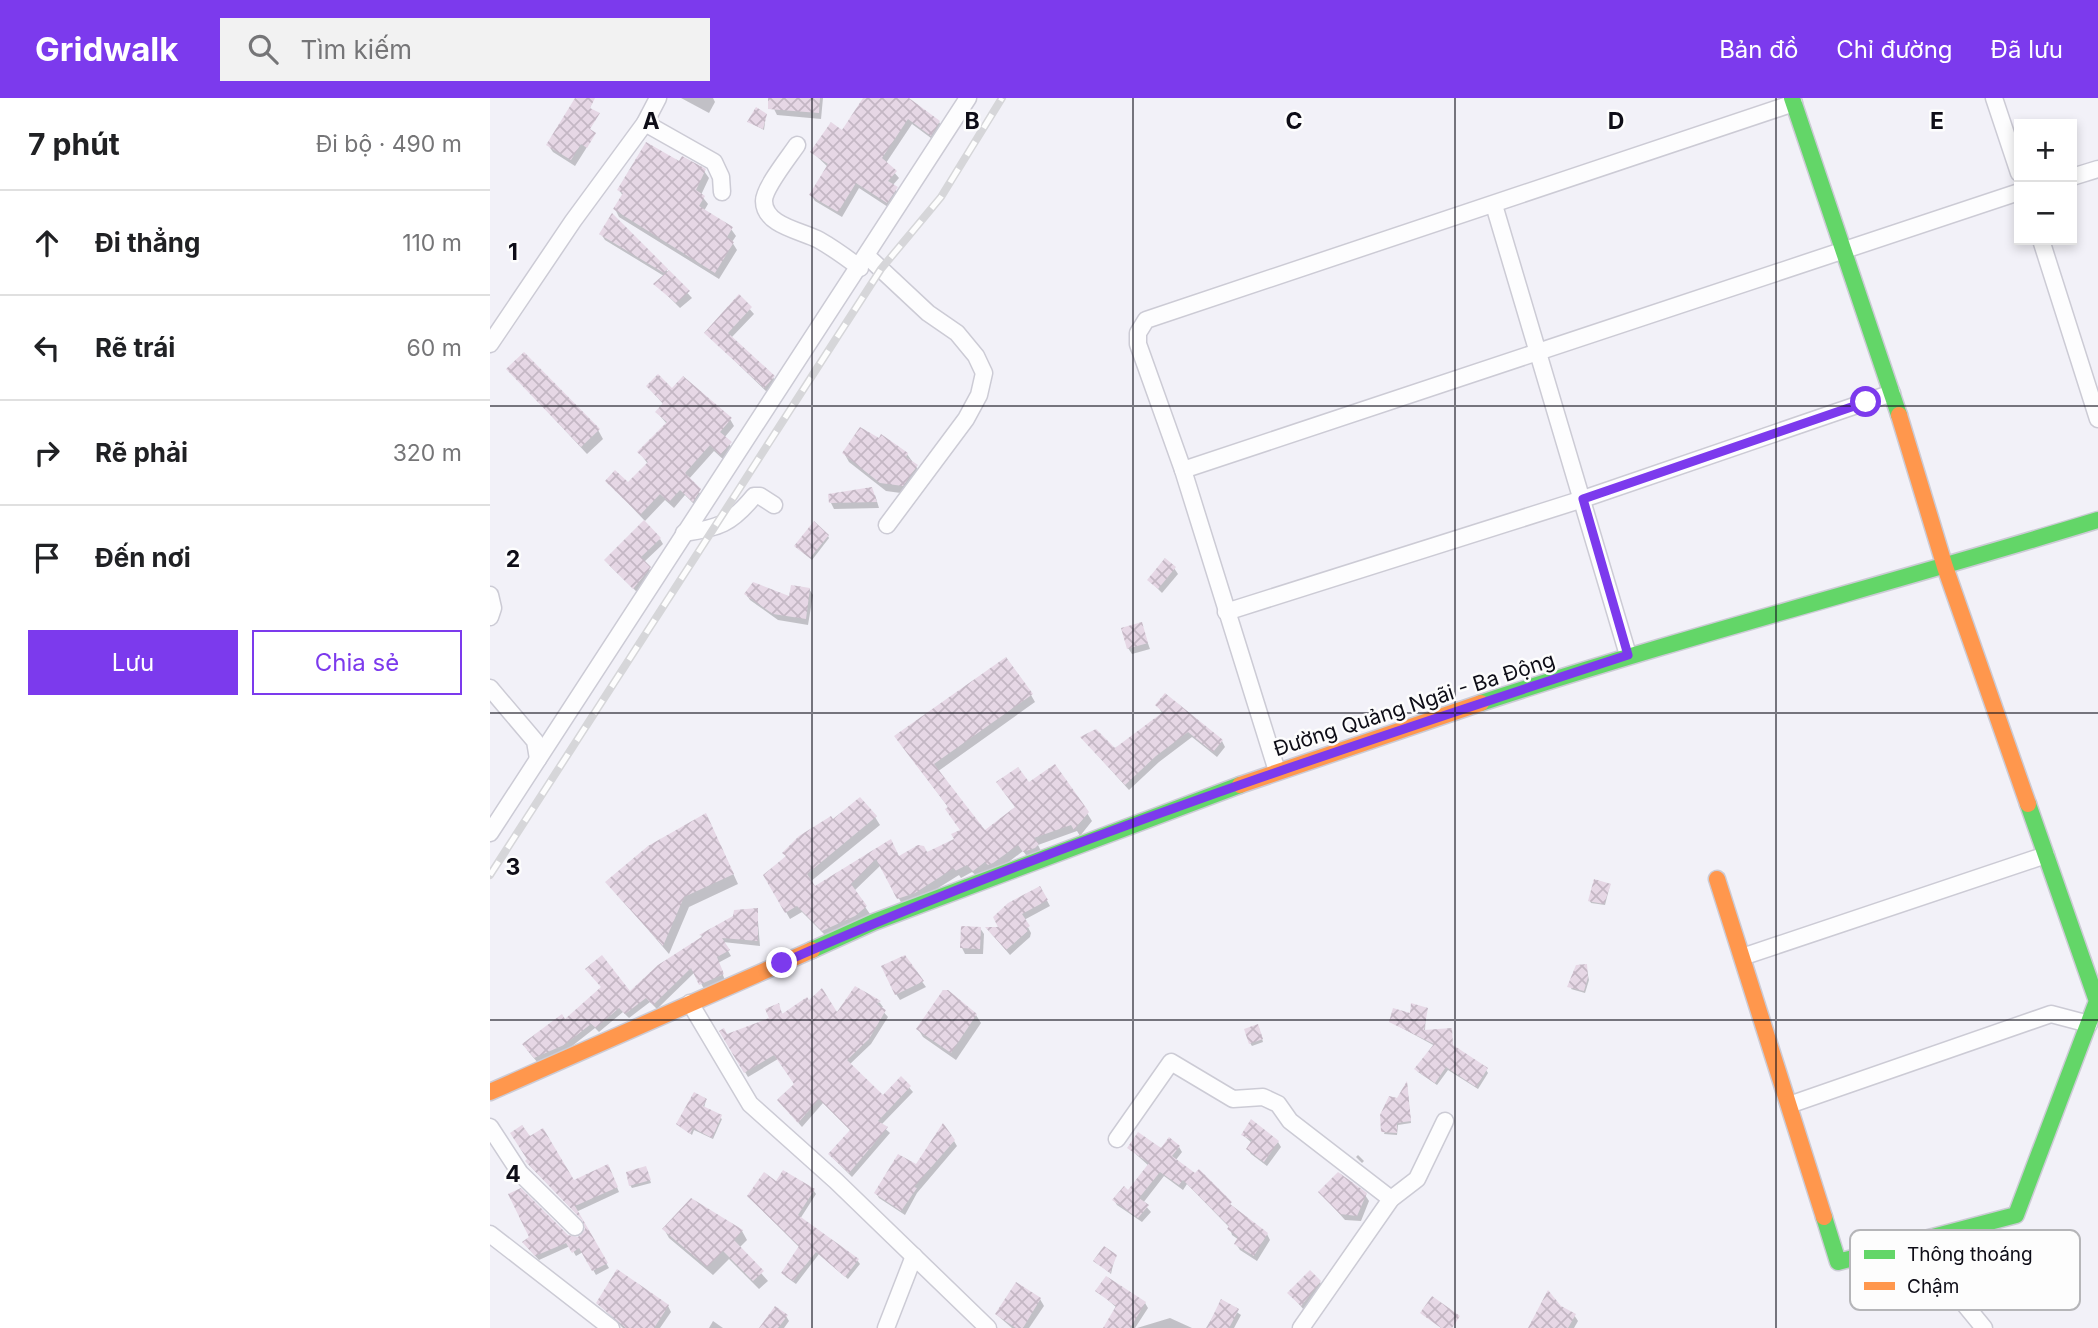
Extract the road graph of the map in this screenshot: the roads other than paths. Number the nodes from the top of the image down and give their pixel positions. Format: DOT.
graph roads {
  1 [pos="658,98"];
  2 [pos="968,98"];
  3 [pos="1994,98"];
  4 [pos="1793,100"];
  5 [pos="645,123"];
  6 [pos="797,145"];
  7 [pos="2014,158"];
  8 [pos="2098,169"];
  9 [pos="2077,175"];
  10 [pos="722,192"];
  11 [pos="2014,194"];
  12 [pos="1494,205"];
  13 [pos="2043,245"];
  14 [pos="1845,251"];
  15 [pos="864,262"];
  16 [pos="490,344"];
  17 [pos="1536,351"];
  18 [pos="1892,393"];
  19 [pos="2098,419"];
  20 [pos="1183,470"];
  21 [pos="1583,499"];
  22 [pos="774,505"];
  23 [pos="2098,520"];
  24 [pos="887,525"];
  25 [pos="684,533"];
  26 [pos="1945,567"];
  27 [pos="490,596"];
  28 [pos="1226,612"];
  29 [pos="490,617"];
  30 [pos="1628,655"];
  31 [pos="490,688"];
  32 [pos="538,759"];
  33 [pos="1277,771"];
  34 [pos="490,833"];
  35 [pos="2046,855"];
  36 [pos="1717,879"];
  37 [pos="1742,957"];
  38 [pos="690,1003"];
  39 [pos="2089,1024"];
  40 [pos="490,1091"];
  41 [pos="1789,1105"];
  42 [pos="1445,1121"];
  43 [pos="490,1127"];
  44 [pos="1117,1139"];
  45 [pos="1391,1199"];
  46 [pos="575,1227"];
  47 [pos="1959,1230"];
  48 [pos="490,1234"];
  49 [pos="914,1256"];
  50 [pos="1850,1259"];
  51 [pos="1969,1310"];
  52 [pos="973,1322"];
  53 [pos="611,1328"];
  54 [pos="886,1328"];
  55 [pos="988,1328"];
  56 [pos="1301,1328"];
  57 [pos="1984,1328"];
  1 -- 5 [label="street"];
  2 -- 15 [label="street"];
  3 -- 7 [label="street"];
  4 -- 12 [label="street"];
  4 -- 14 [label="street"];
  5 -- 10 [label="street"];
  5 -- 16 [label="street"];
  6 -- 15 [label="street"];
  8 -- 9 [label="street"];
  11 -- 14 [label="street"];
  12 -- 17 [label="street"];
  12 -- 20 [label="street"];
  13 -- 19 [label="street"];
  14 -- 17 [label="street"];
  14 -- 18 [label="street"];
  15 -- 24 [label="street"];
  15 -- 25 [label="street"];
  17 -- 20 [label="street"];
  17 -- 21 [label="street"];
  18 -- 21 [label="street"];
  18 -- 26 [label="street"];
  20 -- 28 [label="street"];
  21 -- 28 [label="street"];
  21 -- 30 [label="street"];
  22 -- 25 [label="street"];
  23 -- 26 [label="street, Đường Quảng Ngãi - Ba Động"];
  25 -- 32 [label="street"];
  26 -- 30 [label="street, Đường Quảng Ngãi - Ba Động"];
  26 -- 35 [label="street"];
  27 -- 29 [label="street"];
  28 -- 33 [label="street"];
  30 -- 33 [label="street, Đường Quảng Ngãi - Ba Động"];
  31 -- 32 [label="street"];
  32 -- 34 [label="street"];
  33 -- 38 [label="street, Đường Quảng Ngãi - Ba Động"];
  35 -- 37 [label="street"];
  35 -- 39 [label="street"];
  36 -- 37 [label="street"];
  37 -- 41 [label="street"];
  38 -- 40 [label="street, Đường Quảng Ngãi - Ba Động"];
  38 -- 49 [label="street"];
  39 -- 41 [label="street"];
  39 -- 47 [label="street"];
  41 -- 50 [label="street"];
  42 -- 45 [label="street"];
  43 -- 46 [label="street"];
  44 -- 45 [label="street"];
  45 -- 56 [label="street"];
  48 -- 53 [label="street"];
  49 -- 52 [label="street"];
  49 -- 54 [label="street"];
  51 -- 57 [label="street"];
  52 -- 55 [label="street"];
}
